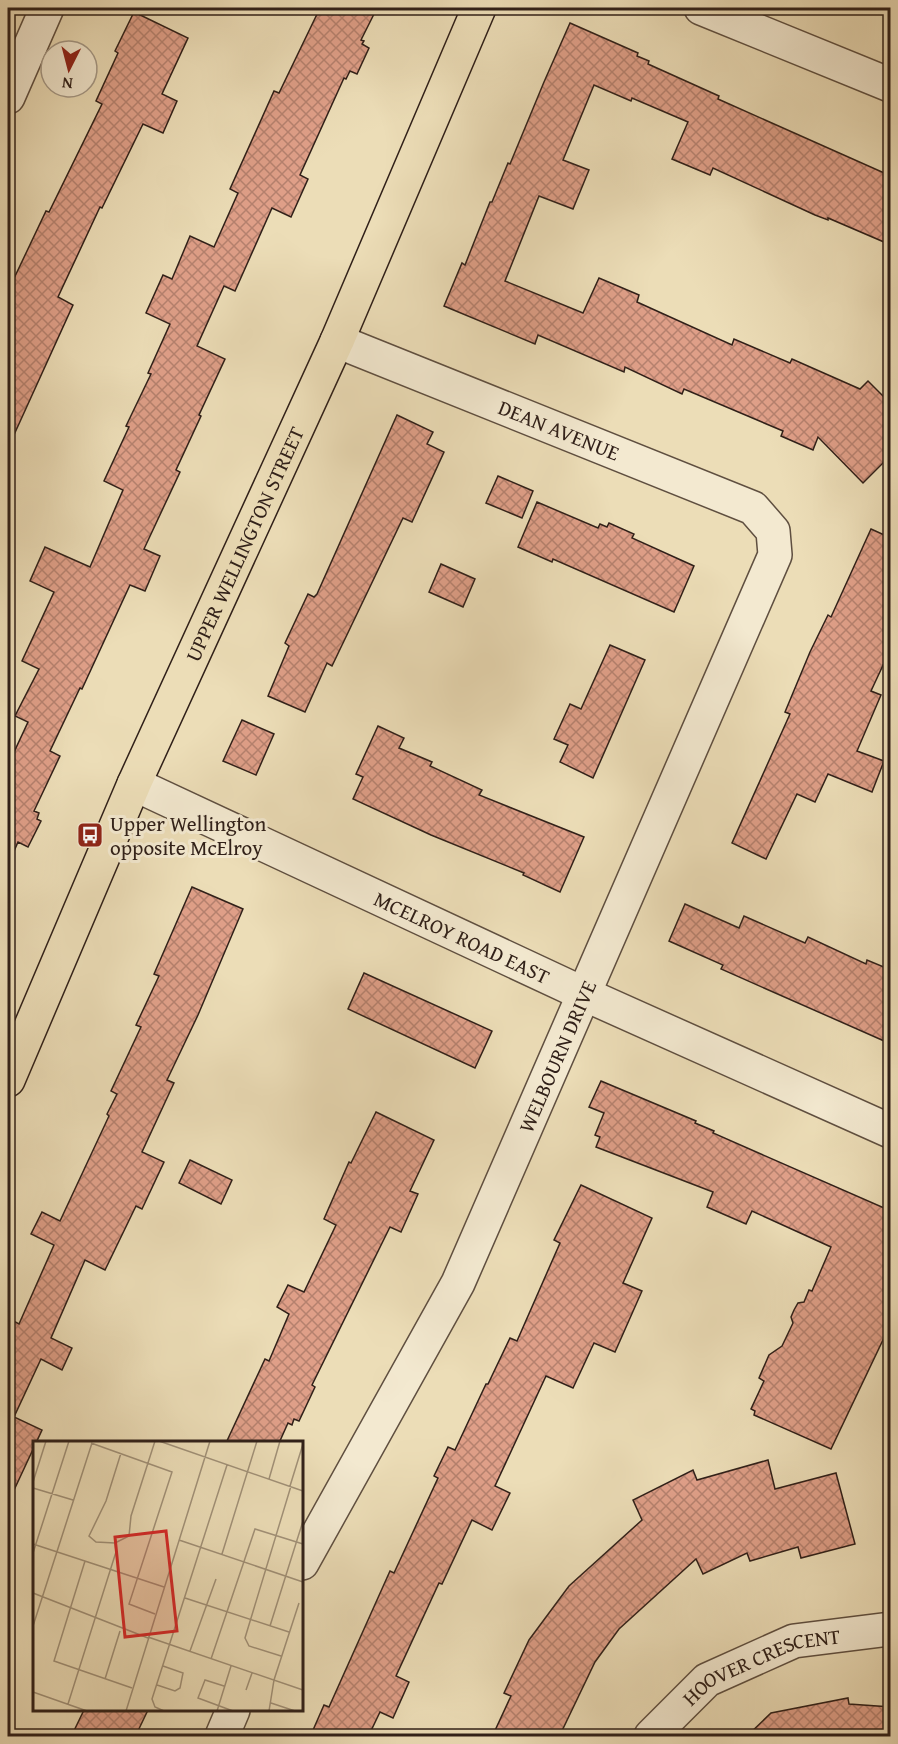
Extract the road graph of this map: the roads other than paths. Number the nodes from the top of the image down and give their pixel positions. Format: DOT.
graph roads {
  1 [pos="47,8"];
  2 [pos="479,8"];
  3 [pos="701,8"];
  4 [pos="891,85"];
  5 [pos="8,97"];
  6 [pos="338,341"];
  7 [pos="773,531"];
  8 [pos="134,784"];
  9 [pos="584,994"];
  10 [pos="8,1080"];
  11 [pos="891,1131"];
  12 [pos="303,1561"];
  13 [pos="891,1629"];
  14 [pos="233,1711"];
  15 [pos="222,1737"];
  16 [pos="651,1737"];
  1 -- 5 [label="street"];
  2 -- 6 [label="main road, UPPER WELLINGTON STREET"];
  3 -- 4 [label="street"];
  6 -- 7 [label="street, DEAN AVENUE"];
  6 -- 8 [label="main road, UPPER WELLINGTON STREET"];
  7 -- 9 [label="street, WELBOURN DRIVE"];
  8 -- 9 [label="street, MCELROY ROAD EAST"];
  8 -- 10 [label="main road, UPPER WELLINGTON STREET"];
  9 -- 11 [label="street, MCELROY ROAD EAST"];
  9 -- 12 [label="street, WELBOURN DRIVE"];
  13 -- 16 [label="street, HOOVER CRESCENT"];
  14 -- 15 [label="street"];
}
